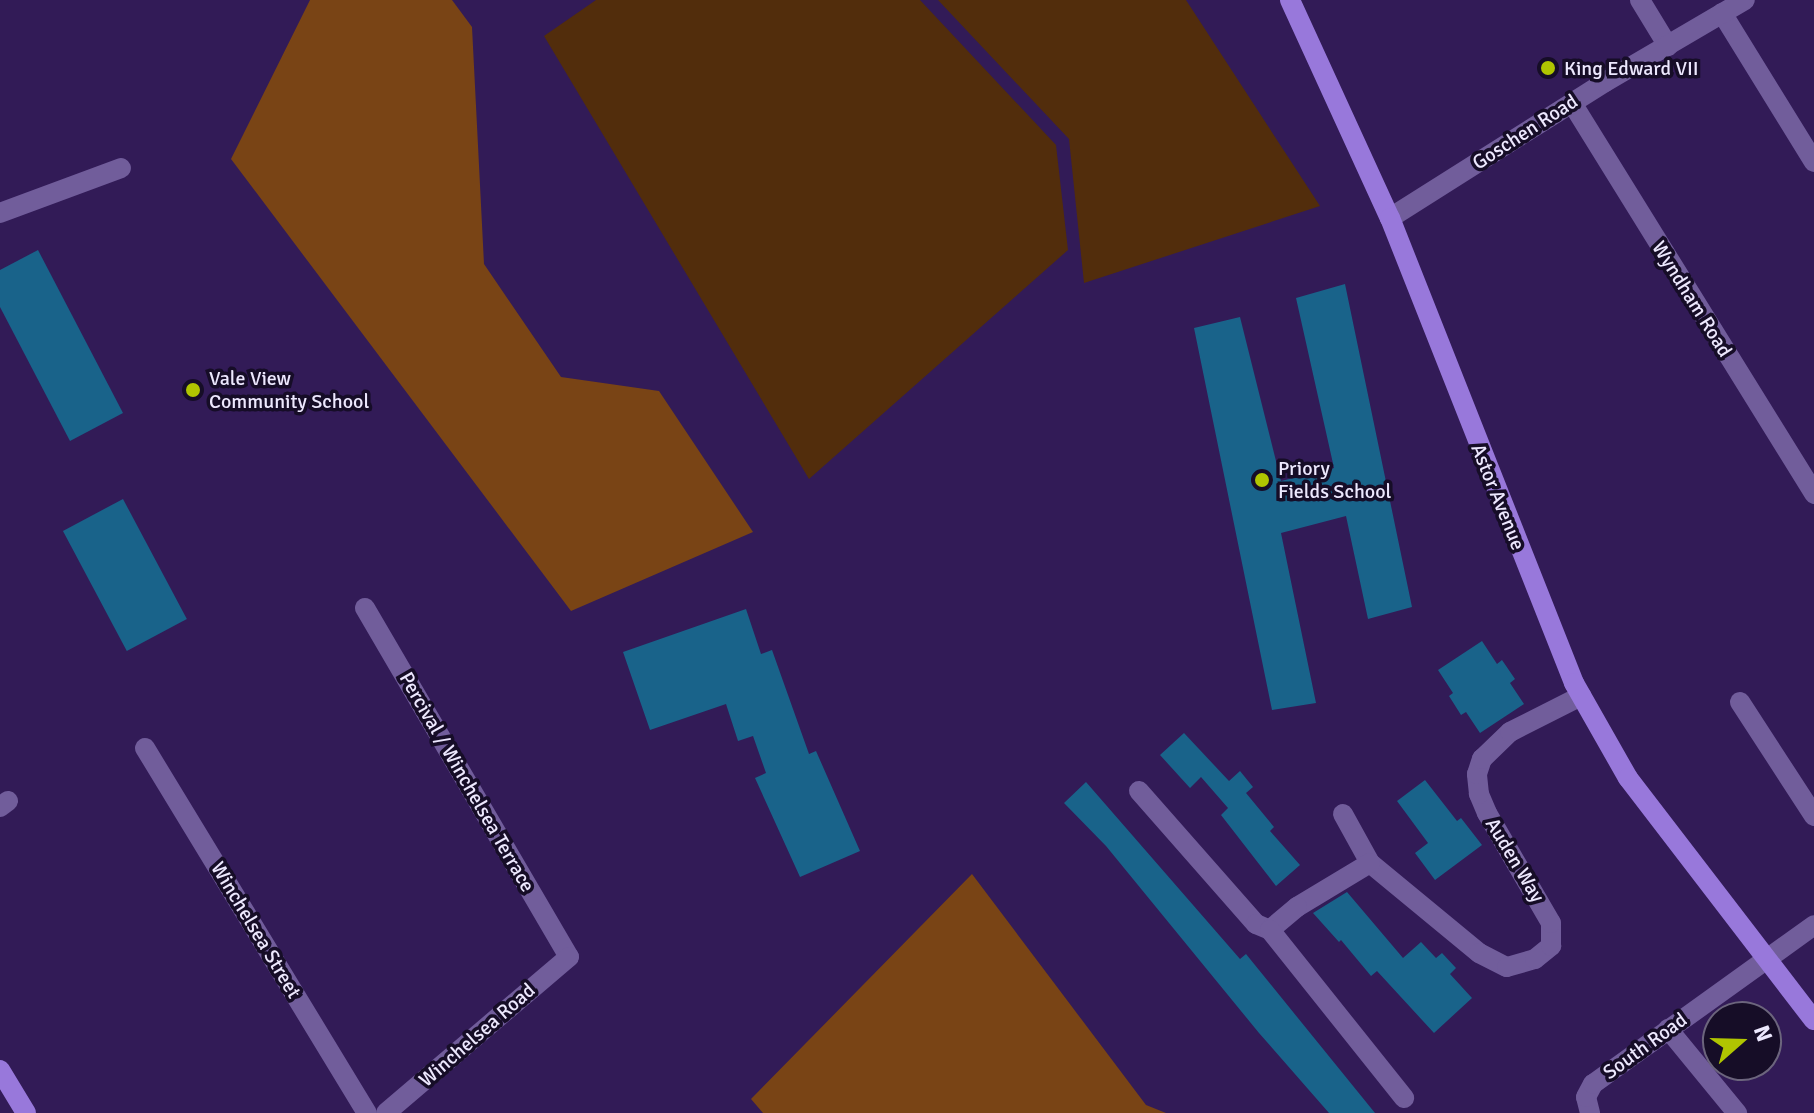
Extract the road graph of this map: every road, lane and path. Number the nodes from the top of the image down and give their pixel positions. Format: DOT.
graph roads {
  1 [pos="1290,0"];
  2 [pos="1640,0"];
  3 [pos="1745,0"];
  4 [pos="1722,13"];
  5 [pos="1668,46"];
  6 [pos="1572,103"];
  7 [pos="1814,162"];
  8 [pos="121,168"];
  9 [pos="0,213"];
  10 [pos="1390,218"];
  11 [pos="1814,494"];
  12 [pos="365,608"];
  13 [pos="1581,696"];
  14 [pos="1740,702"];
  15 [pos="145,748"];
  16 [pos="1139,791"];
  17 [pos="1343,814"];
  18 [pos="1814,816"];
  19 [pos="1370,863"];
  20 [pos="1814,925"];
  21 [pos="1270,930"];
  22 [pos="569,957"];
  23 [pos="1767,961"];
  24 [pos="1814,1020"];
  25 [pos="1668,1029"];
  26 [pos="0,1070"];
  27 [pos="1404,1098"];
  28 [pos="26,1113"];
  29 [pos="367,1113"];
  30 [pos="386,1113"];
  31 [pos="1590,1113"];
  32 [pos="1737,1113"];
  1 -- 10 [label="street, Astor Avenue"];
  2 -- 5 [label="street"];
  3 -- 4 [label="street, Goschen Road"];
  4 -- 5 [label="street, Goschen Road"];
  4 -- 7 [label="street"];
  5 -- 6 [label="street, Goschen Road"];
  6 -- 10 [label="street, Goschen Road"];
  6 -- 11 [label="street, Wyndham Road"];
  8 -- 9 [label="street"];
  10 -- 13 [label="street, Astor Avenue"];
  12 -- 22 [label="street, Percival / Winchelsea Terrace"];
  13 -- 19 [label="street, Auden Way"];
  13 -- 23 [label="street, Astor Avenue"];
  14 -- 18 [label="street"];
  15 -- 29 [label="street, Winchelsea Street"];
  16 -- 21 [label="street"];
  17 -- 19 [label="street, Auden Way"];
  19 -- 21 [label="street"];
  20 -- 23 [label="street, South Road"];
  21 -- 27 [label="street"];
  22 -- 30 [label="street, Winchelsea Road"];
  23 -- 24 [label="street, Astor Avenue"];
  23 -- 25 [label="street, South Road"];
  25 -- 31 [label="street, South Road"];
  25 -- 32 [label="street"];
  26 -- 28 [label="street"];
}
